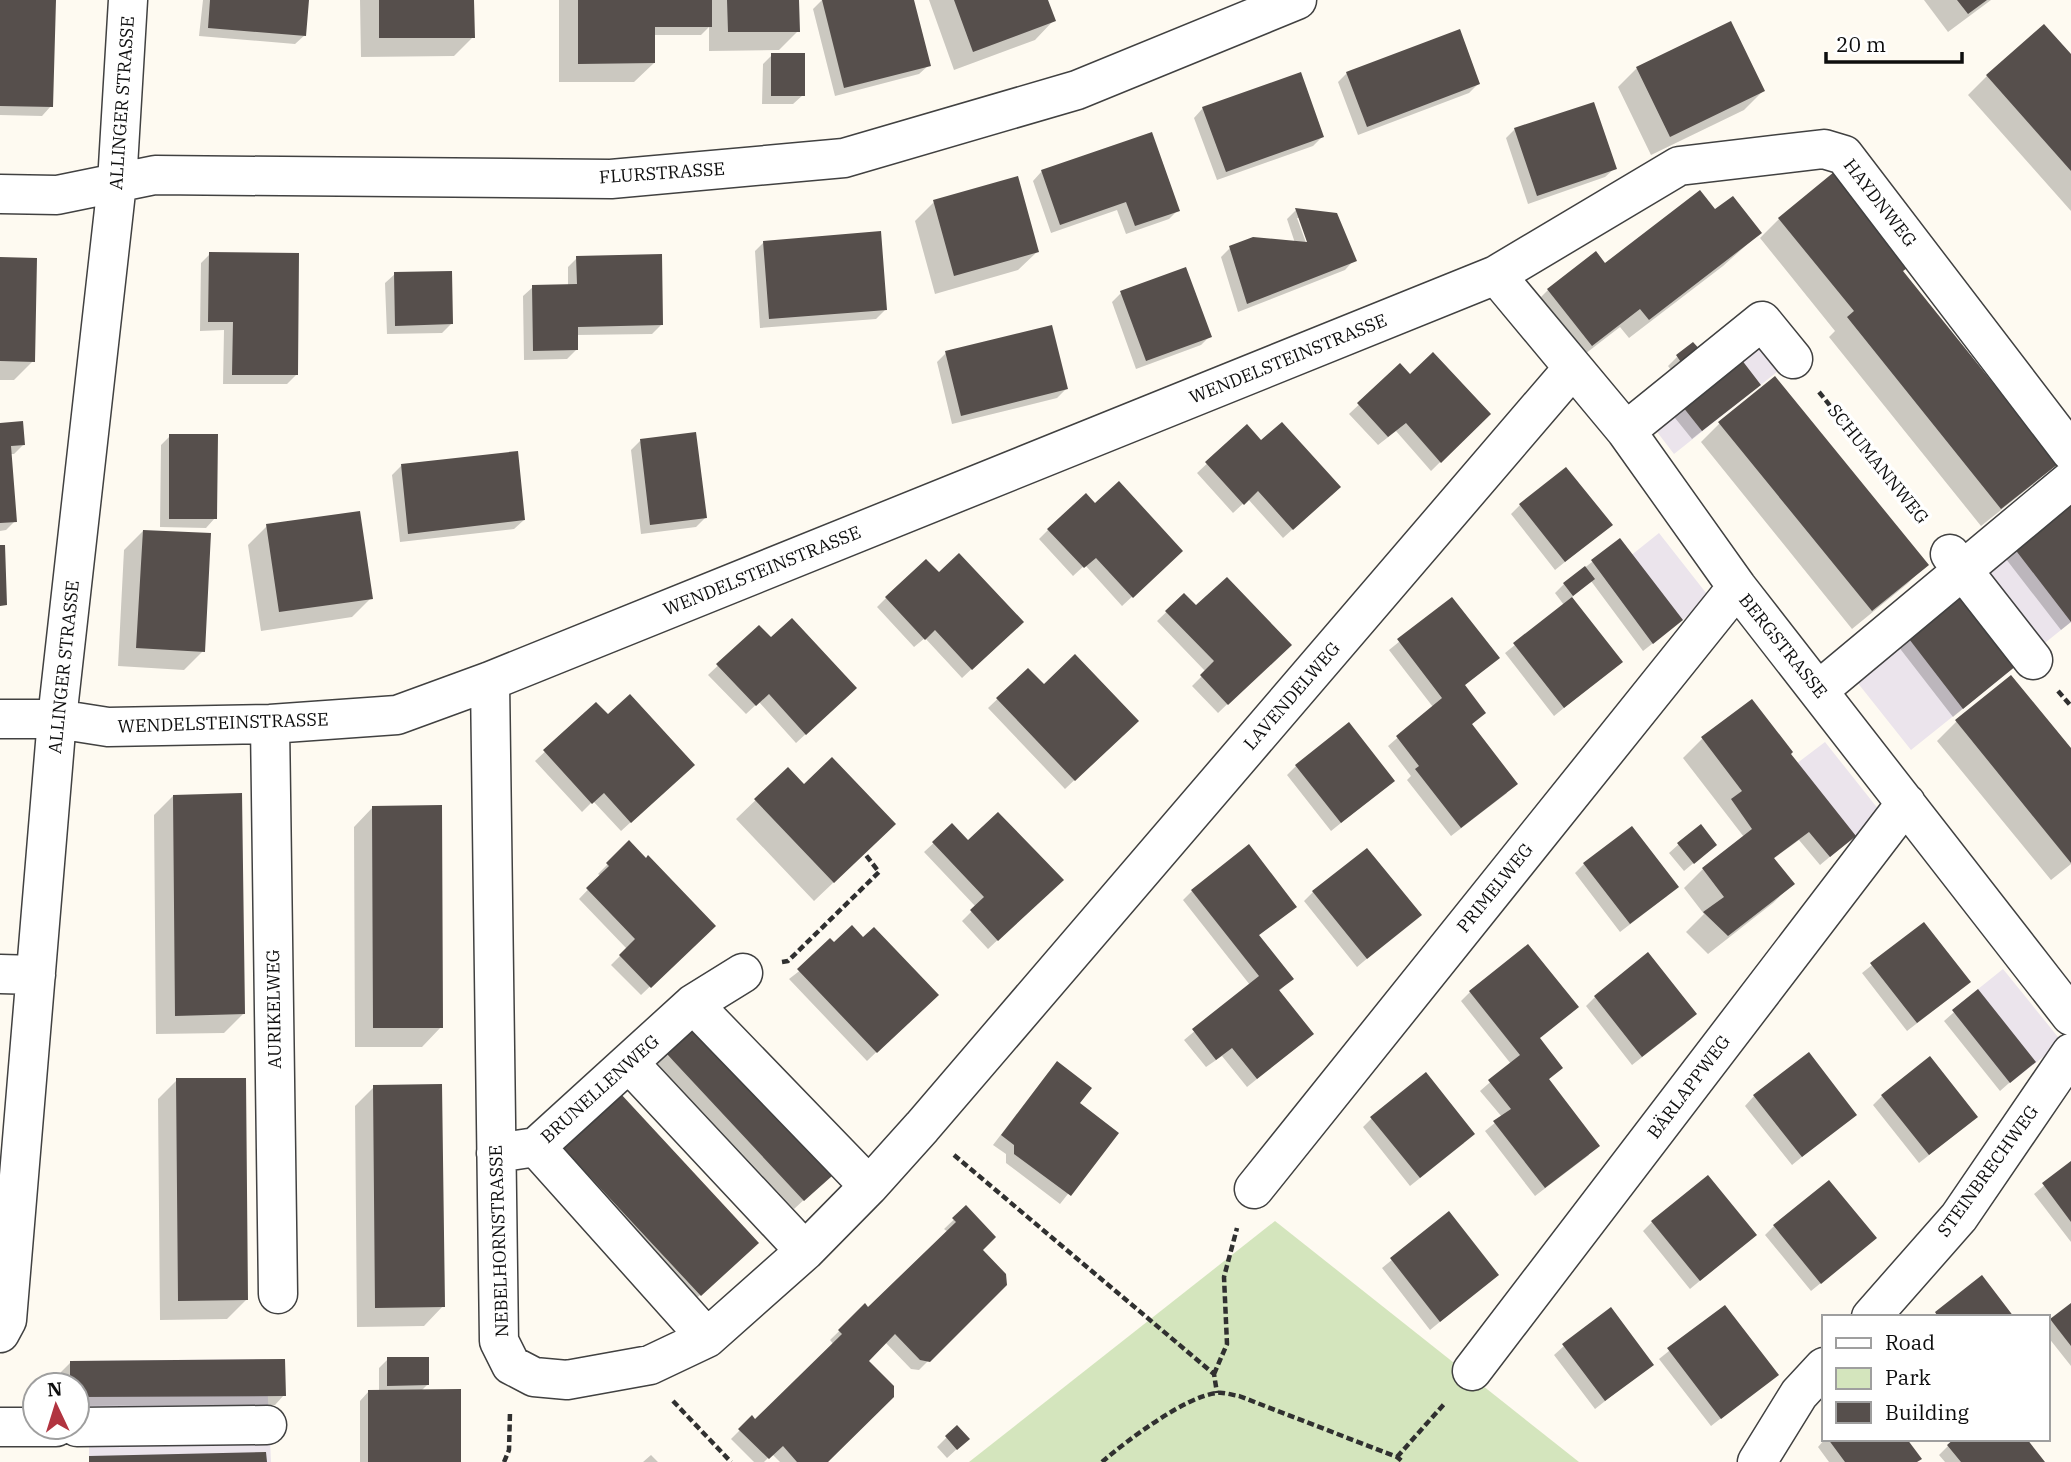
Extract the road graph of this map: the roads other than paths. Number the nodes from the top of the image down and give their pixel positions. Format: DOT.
graph roads {
  1 [pos="128,0"];
  2 [pos="1297,0"];
  3 [pos="117,183"];
  4 [pos="0,194"];
  5 [pos="1496,275"];
  6 [pos="1793,359"];
  7 [pos="1573,368"];
  8 [pos="1626,431"];
  9 [pos="2071,452"];
  10 [pos="2071,480"];
  11 [pos="1956,562"];
  12 [pos="1737,587"];
  13 [pos="2033,660"];
  14 [pos="490,681"];
  15 [pos="1819,690"];
  16 [pos="0,719"];
  17 [pos="57,719"];
  18 [pos="270,724"];
  19 [pos="1906,803"];
  20 [pos="743,973"];
  21 [pos="18,974"];
  22 [pos="694,1004"];
  23 [pos="2071,1016"];
  24 [pos="1011,1023"];
  25 [pos="2071,1053"];
  26 [pos="629,1063"];
  27 [pos="536,1147"];
  28 [pos="496,1153"];
  29 [pos="869,1186"];
  30 [pos="1254,1189"];
  31 [pos="805,1251"];
  32 [pos="278,1294"];
  33 [pos="1873,1315"];
  34 [pos="0,1333"];
  35 [pos="707,1338"];
  36 [pos="1822,1369"];
  37 [pos="1472,1371"];
  38 [pos="267,1425"];
  39 [pos="0,1427"];
  40 [pos="21,1427"];
  41 [pos="91,1427"];
  42 [pos="1757,1462"];
  1 -- 3 [label="street, ALLINGER STRASSE"];
  2 -- 3 [label="street, FLURSTRASSE"];
  3 -- 4 [label="street, FLURSTRASSE"];
  3 -- 17 [label="street, ALLINGER STRASSE"];
  5 -- 7 [label="street, BERGSTRASSE"];
  5 -- 9 [label="street, HAYDNWEG"];
  5 -- 14 [label="street, WENDELSTEINSTRASSE"];
  6 -- 8 [label="street"];
  7 -- 8 [label="street, BERGSTRASSE"];
  7 -- 24 [label="street, LAVENDELWEG"];
  8 -- 12 [label="street, BERGSTRASSE"];
  10 -- 11 [label="street"];
  11 -- 13 [label="street"];
  11 -- 15 [label="street"];
  12 -- 15 [label="street, BERGSTRASSE"];
  12 -- 30 [label="street, PRIMELWEG"];
  14 -- 18 [label="street, WENDELSTEINSTRASSE"];
  14 -- 28 [label="street, NEBELHORNSTRASSE"];
  15 -- 19 [label="street, BERGSTRASSE"];
  16 -- 17 [label="street, WENDELSTEINSTRASSE"];
  17 -- 18 [label="street, WENDELSTEINSTRASSE"];
  17 -- 21 [label="street, ALLINGER STRASSE"];
  18 -- 32 [label="street, AURIKELWEG"];
  19 -- 23 [label="street, BERGSTRASSE"];
  19 -- 37 [label="street, BÄRLAPPWEG"];
  20 -- 22 [label="street, BRUNELLENWEG"];
  21 -- 34 [label="street, ALLINGER STRASSE"];
  22 -- 26 [label="street, BRUNELLENWEG"];
  22 -- 29 [label="street"];
  24 -- 29 [label="street, NEBELHORNSTRASSE"];
  25 -- 33 [label="street, STEINBRECHWEG"];
  26 -- 27 [label="street, BRUNELLENWEG"];
  26 -- 31 [label="street"];
  27 -- 28 [label="street, BRUNELLENWEG"];
  27 -- 35 [label="street"];
  28 -- 35 [label="street, NEBELHORNSTRASSE"];
  29 -- 31 [label="street, NEBELHORNSTRASSE"];
  31 -- 35 [label="street, NEBELHORNSTRASSE"];
  36 -- 42 [label="street"];
  38 -- 41 [label="street"];
  39 -- 40 [label="street"];
}
